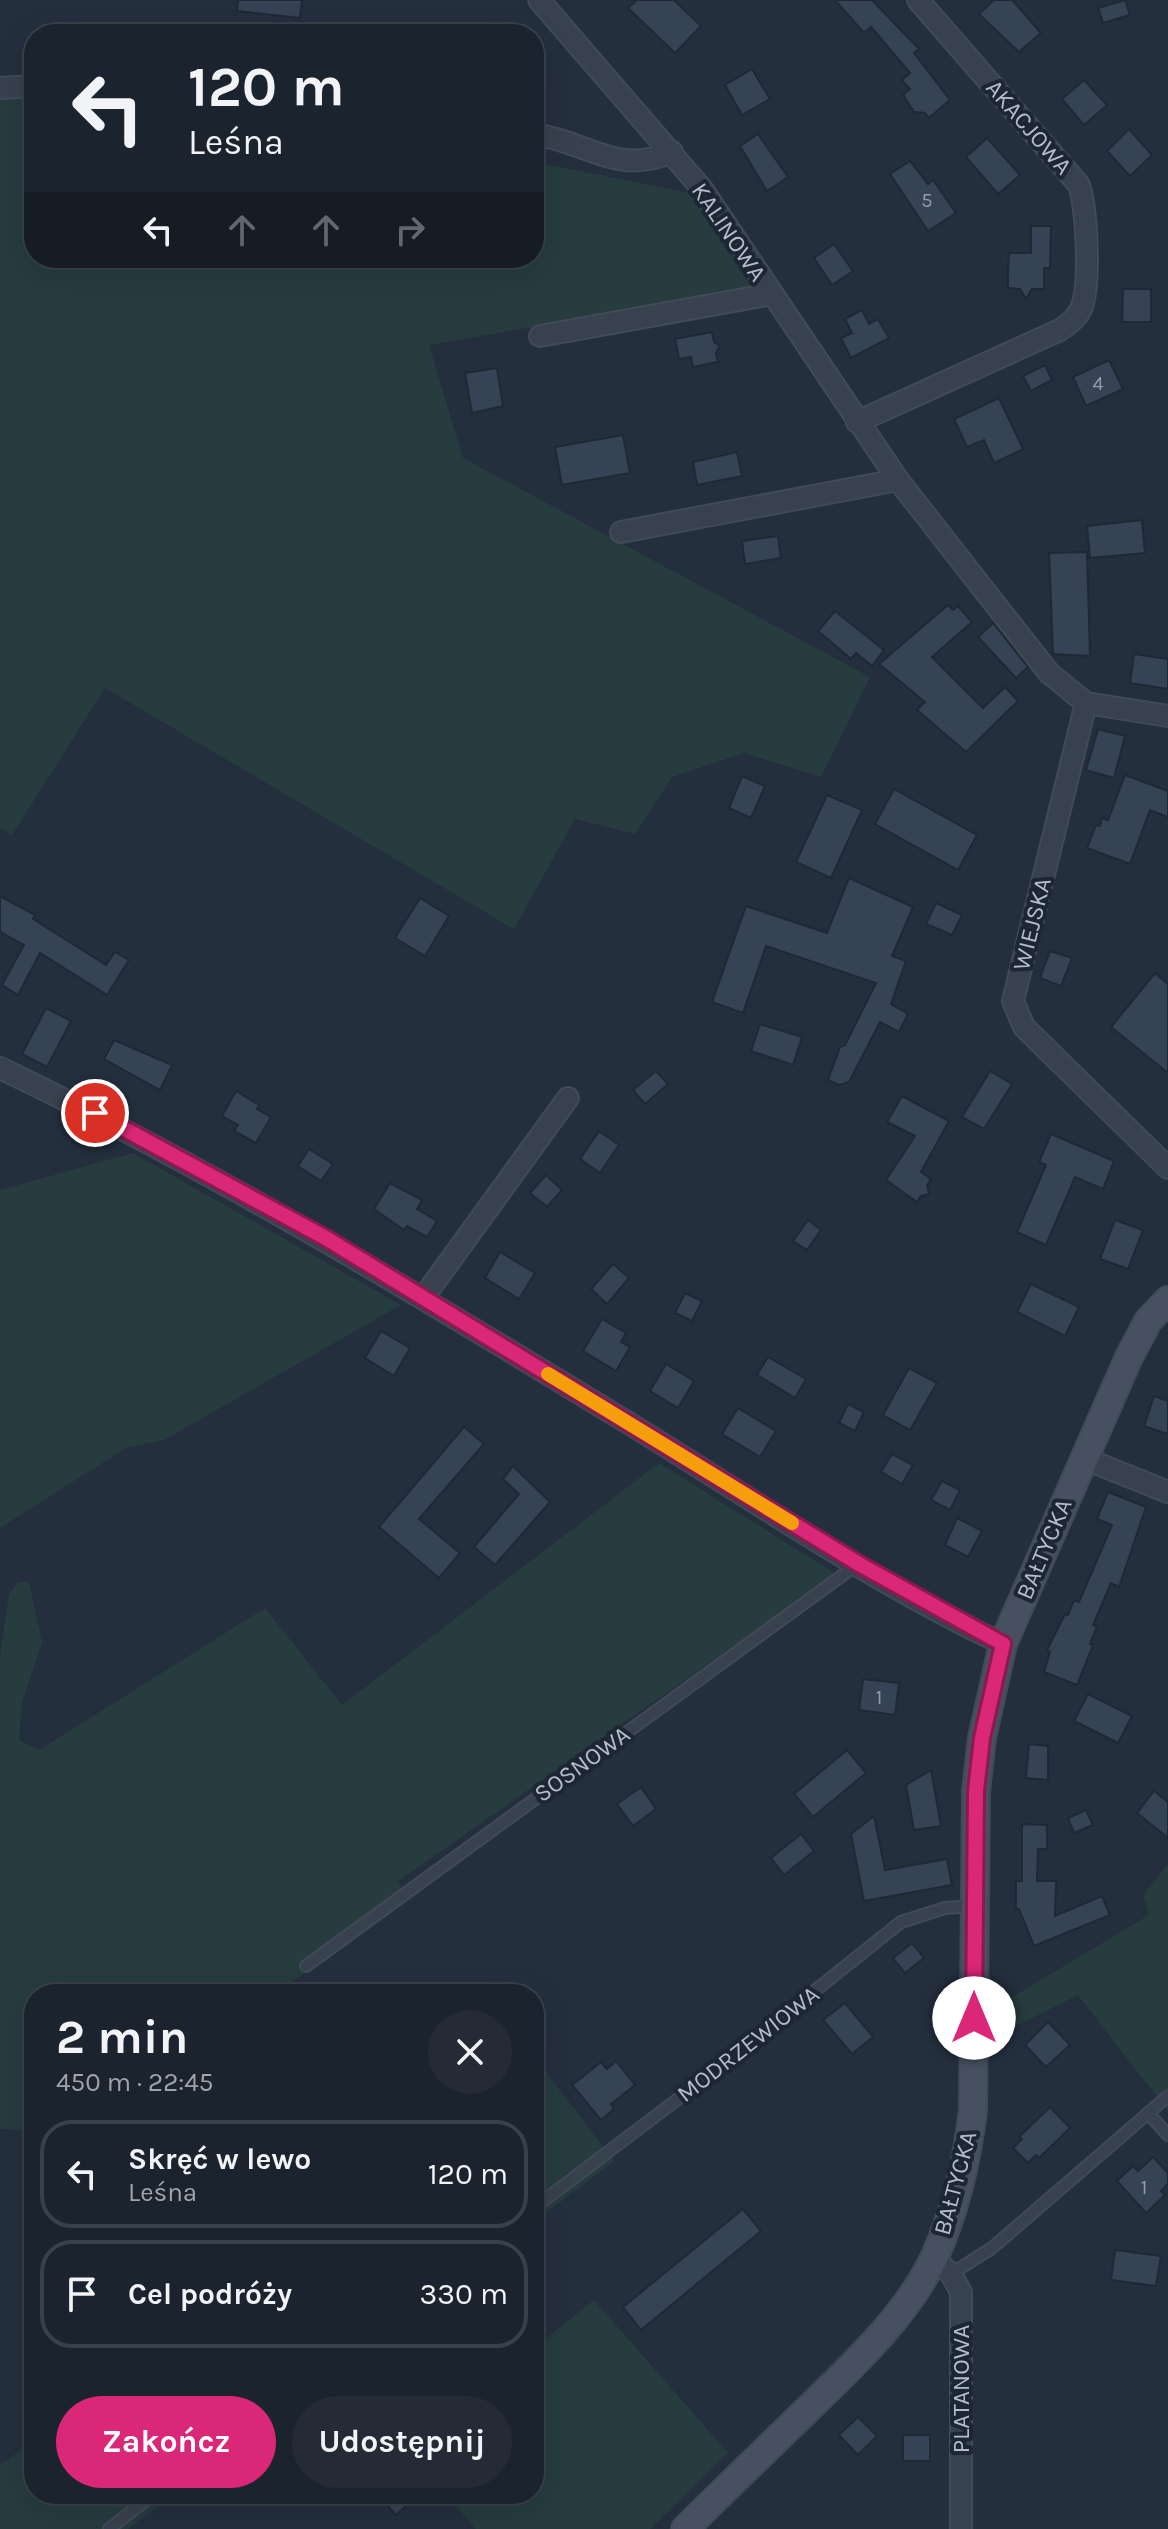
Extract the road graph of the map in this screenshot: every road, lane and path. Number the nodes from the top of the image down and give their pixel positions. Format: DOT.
graph roads {
  1 [pos="539,0"];
  2 [pos="918,0"];
  3 [pos="24,87"];
  4 [pos="0,88"];
  5 [pos="544,135"];
  6 [pos="672,152"];
  7 [pos="772,294"];
  8 [pos="540,336"];
  9 [pos="857,422"];
  10 [pos="898,480"];
  11 [pos="621,532"];
  12 [pos="1086,703"];
  13 [pos="1168,716"];
  14 [pos="0,1068"];
  15 [pos="568,1098"];
  16 [pos="1168,1168"];
  17 [pos="423,1298"];
  18 [pos="1168,1300"];
  19 [pos="1083,1458"];
  20 [pos="1168,1492"];
  21 [pos="859,1564"];
  22 [pos="1003,1644"];
  23 [pos="974,1906"];
  24 [pos="306,1966"];
  25 [pos="1168,2096"];
  26 [pos="1148,2113"];
  27 [pos="1168,2135"];
  28 [pos="544,2200"];
  29 [pos="942,2266"];
  30 [pos="141,2504"];
  31 [pos="109,2529"];
  32 [pos="685,2529"];
  33 [pos="961,2529"];
  1 -- 6 [label="street, KALINOWA"];
  2 -- 9 [label="street, AKACJOWA"];
  3 -- 4 [label="street"];
  5 -- 6 [label="street"];
  6 -- 7 [label="street, KALINOWA"];
  7 -- 8 [label="street"];
  7 -- 9 [label="street, KALINOWA"];
  9 -- 10 [label="street, KALINOWA"];
  10 -- 11 [label="street"];
  10 -- 12 [label="street, KALINOWA"];
  12 -- 13 [label="street"];
  12 -- 16 [label="street, WIEJSKA"];
  14 -- 17 [label="street"];
  15 -- 17 [label="street"];
  17 -- 21 [label="street"];
  18 -- 19 [label="street, BAŁTYCKA"];
  19 -- 20 [label="street"];
  19 -- 22 [label="street, BAŁTYCKA"];
  21 -- 22 [label="street"];
  21 -- 24 [label="lane, SOSNOWA"];
  22 -- 23 [label="street, BAŁTYCKA"];
  23 -- 28 [label="lane, MODRZEWIOWA"];
  23 -- 29 [label="street, BAŁTYCKA"];
  25 -- 26 [label="lane"];
  26 -- 27 [label="lane"];
  26 -- 29 [label="lane"];
  29 -- 32 [label="street, BAŁTYCKA"];
  29 -- 33 [label="street, PLATANOWA"];
  30 -- 31 [label="lane"];
}
